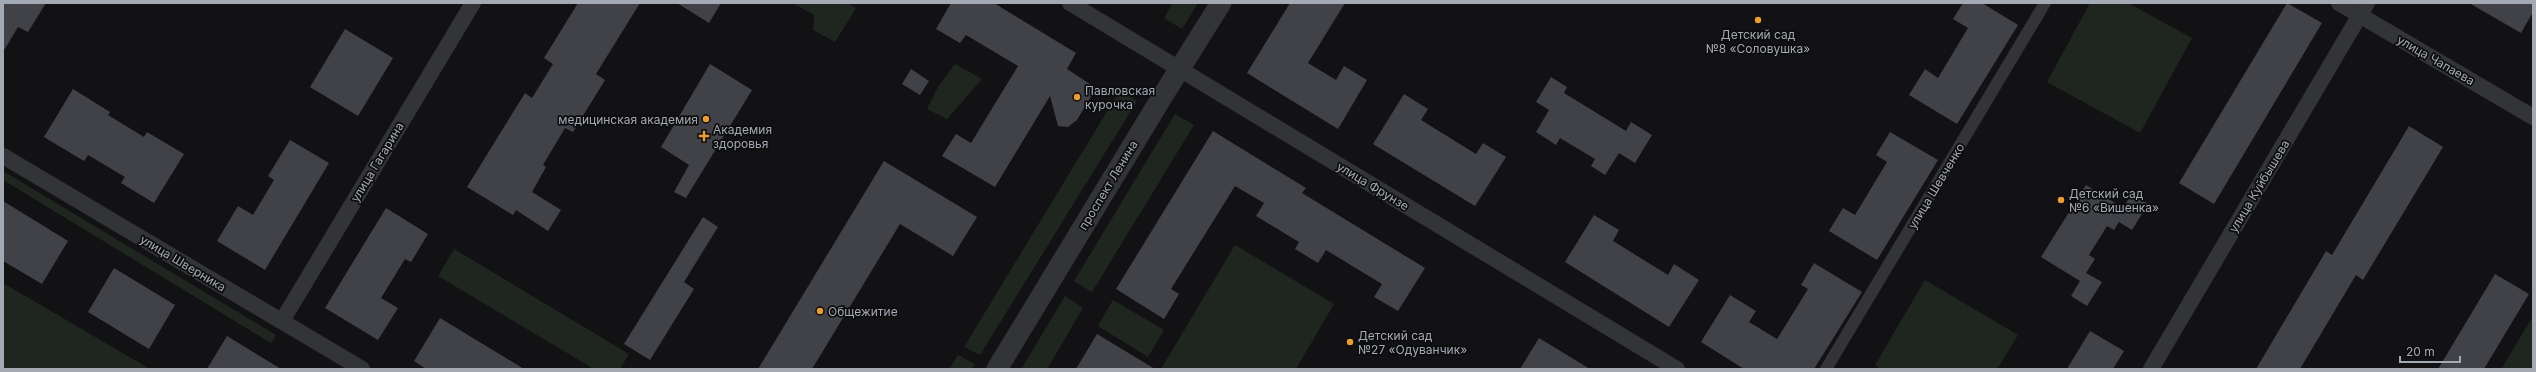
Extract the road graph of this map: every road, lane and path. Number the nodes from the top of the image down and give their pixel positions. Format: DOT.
graph roads {
  1 [pos="473,3"];
  2 [pos="1070,3"];
  3 [pos="1221,3"];
  4 [pos="2045,3"];
  5 [pos="2339,3"];
  6 [pos="2363,9"];
  7 [pos="1180,69"];
  8 [pos="2533,117"];
  9 [pos="3,156"];
  10 [pos="282,321"];
  11 [pos="362,369"];
  12 [pos="997,369"];
  13 [pos="1677,369"];
  14 [pos="1826,369"];
  15 [pos="2151,369"];
  1 -- 10 [label="street, улица Гагарина"];
  2 -- 7 [label="street, улица Фрунзе"];
  3 -- 7 [label="street, проспект Ленина"];
  4 -- 14 [label="street, улица Шевченко"];
  5 -- 6 [label="street, улица Чапаева"];
  6 -- 8 [label="street, улица Чапаева"];
  6 -- 15 [label="street, улица Куйбышева"];
  7 -- 12 [label="street, проспект Ленина"];
  7 -- 13 [label="street, улица Фрунзе"];
  9 -- 10 [label="street, улица Шверника"];
  10 -- 11 [label="street, улица Шверника"];
}
